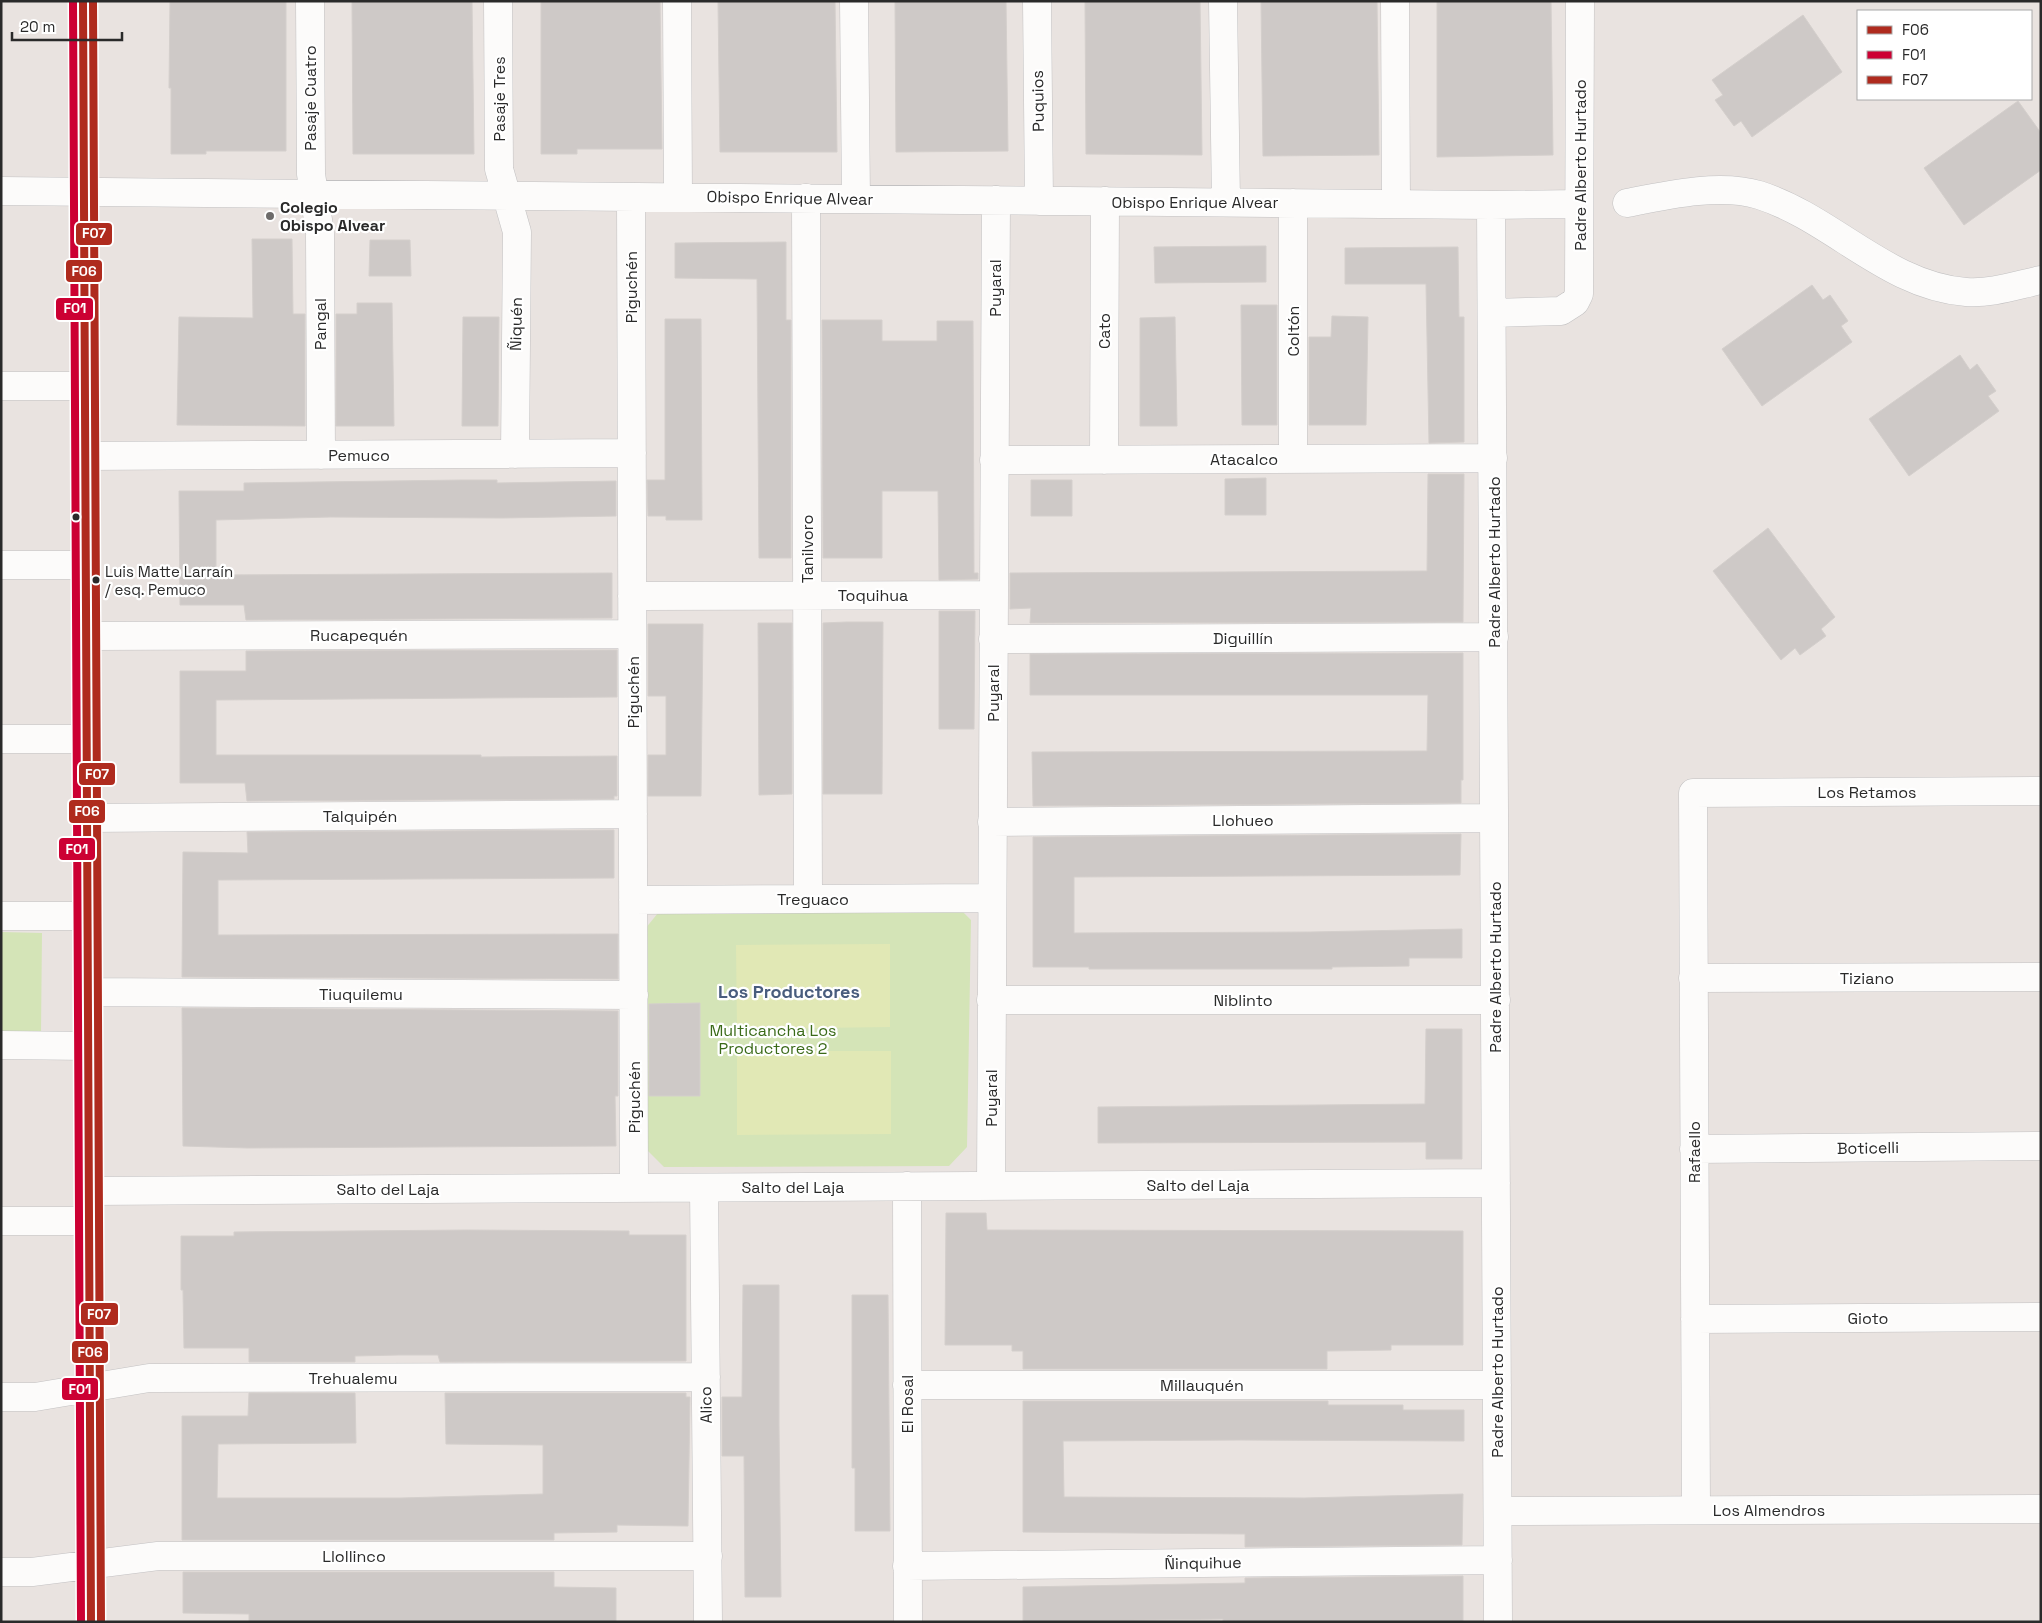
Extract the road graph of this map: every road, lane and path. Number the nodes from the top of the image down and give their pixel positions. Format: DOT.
graph roads {
  1 [pos="83,1"];
  2 [pos="310,1"];
  3 [pos="498,1"];
  4 [pos="677,1"];
  5 [pos="854,1"];
  6 [pos="1037,1"];
  7 [pos="1223,1"];
  8 [pos="1395,1"];
  9 [pos="1580,1"];
  10 [pos="1,191"];
  11 [pos="84,191"];
  12 [pos="315,193"];
  13 [pos="506,195"];
  14 [pos="631,197"];
  15 [pos="678,197"];
  16 [pos="806,198"];
  17 [pos="856,199"];
  18 [pos="996,200"];
  19 [pos="1039,200"];
  20 [pos="1105,201"];
  21 [pos="1226,202"];
  22 [pos="1292,203"];
  23 [pos="1628,203"];
  24 [pos="1396,204"];
  25 [pos="1579,204"];
  26 [pos="1491,205"];
  27 [pos="2041,280"];
  28 [pos="1493,313"];
  29 [pos="1,386"];
  30 [pos="85,386"];
  31 [pos="515,454"];
  32 [pos="632,454"];
  33 [pos="321,455"];
  34 [pos="85,456"];
  35 [pos="1493,458"];
  36 [pos="1293,459"];
  37 [pos="994,460"];
  38 [pos="1104,460"];
  39 [pos="1,565"];
  40 [pos="86,565"];
  41 [pos="993,595"];
  42 [pos="632,596"];
  43 [pos="808,596"];
  44 [pos="632,634"];
  45 [pos="86,636"];
  46 [pos="1494,637"];
  47 [pos="993,639"];
  48 [pos="1,739"];
  49 [pos="87,739"];
  50 [pos="2041,792"];
  51 [pos="1693,793"];
  52 [pos="633,814"];
  53 [pos="87,818"];
  54 [pos="1494,818"];
  55 [pos="992,822"];
  56 [pos="992,898"];
  57 [pos="808,899"];
  58 [pos="633,900"];
  59 [pos="1,916"];
  60 [pos="87,916"];
  61 [pos="2041,977"];
  62 [pos="1693,978"];
  63 [pos="88,992"];
  64 [pos="634,995"];
  65 [pos="991,1000"];
  66 [pos="1496,1000"];
  67 [pos="1,1045"];
  68 [pos="88,1046"];
  69 [pos="2041,1146"];
  70 [pos="1694,1150"];
  71 [pos="1496,1183"];
  72 [pos="907,1186"];
  73 [pos="991,1186"];
  74 [pos="634,1188"];
  75 [pos="704,1188"];
  76 [pos="89,1190"];
  77 [pos="1,1221"];
  78 [pos="89,1221"];
  79 [pos="2041,1317"];
  80 [pos="1695,1319"];
  81 [pos="706,1377"];
  82 [pos="907,1385"];
  83 [pos="1497,1385"];
  84 [pos="90,1388"];
  85 [pos="1,1397"];
  86 [pos="2041,1509"];
  87 [pos="1696,1510"];
  88 [pos="1498,1511"];
  89 [pos="708,1556"];
  90 [pos="1498,1560"];
  91 [pos="91,1564"];
  92 [pos="908,1566"];
  93 [pos="1,1572"];
  94 [pos="91,1622"];
  95 [pos="708,1622"];
  96 [pos="908,1622"];
  97 [pos="1498,1622"];
  1 -- 11 [label="street"];
  2 -- 12 [label="street, Pasaje Cuatro"];
  3 -- 13 [label="street, Pasaje Tres"];
  4 -- 15 [label="street"];
  5 -- 17 [label="street"];
  6 -- 19 [label="street, Puquios"];
  7 -- 21 [label="street"];
  8 -- 24 [label="street"];
  9 -- 25 [label="street, Padre Alberto Hurtado"];
  10 -- 11 [label="street, Obispo Enrique Alvear"];
  11 -- 12 [label="street, Obispo Enrique Alvear"];
  11 -- 30 [label="street"];
  12 -- 13 [label="street, Obispo Enrique Alvear"];
  12 -- 33 [label="street, Pangal"];
  13 -- 14 [label="street, Obispo Enrique Alvear"];
  13 -- 31 [label="street, Ñiquén"];
  14 -- 15 [label="street, Obispo Enrique Alvear"];
  14 -- 32 [label="street, Piguchén"];
  15 -- 16 [label="street, Obispo Enrique Alvear"];
  16 -- 17 [label="street, Obispo Enrique Alvear"];
  16 -- 43 [label="street, Tanilvoro"];
  17 -- 18 [label="street, Obispo Enrique Alvear"];
  18 -- 19 [label="street, Obispo Enrique Alvear"];
  18 -- 37 [label="street, Puyaral"];
  19 -- 20 [label="street, Obispo Enrique Alvear"];
  20 -- 21 [label="street, Obispo Enrique Alvear"];
  20 -- 38 [label="street, Cato"];
  21 -- 22 [label="street, Obispo Enrique Alvear"];
  22 -- 24 [label="street, Obispo Enrique Alvear"];
  22 -- 36 [label="street, Coltón"];
  23 -- 27 [label="street"];
  24 -- 26 [label="street, Obispo Enrique Alvear"];
  25 -- 26 [label="street, Obispo Enrique Alvear"];
  25 -- 28 [label="street, Padre Alberto Hurtado"];
  26 -- 28 [label="street, Padre Alberto Hurtado"];
  28 -- 35 [label="street, Padre Alberto Hurtado"];
  29 -- 30 [label="street"];
  30 -- 34 [label="street"];
  31 -- 32 [label="street, Pemuco"];
  31 -- 33 [label="street, Pemuco"];
  32 -- 42 [label="street, Piguchén"];
  33 -- 34 [label="street, Pemuco"];
  34 -- 40 [label="street"];
  35 -- 36 [label="street, Atacalco"];
  35 -- 46 [label="street, Padre Alberto Hurtado"];
  36 -- 38 [label="street, Atacalco"];
  37 -- 38 [label="street, Atacalco"];
  37 -- 41 [label="street, Puyaral"];
  39 -- 40 [label="street"];
  40 -- 45 [label="street"];
  41 -- 43 [label="street, Toquihua"];
  41 -- 47 [label="street, Puyaral"];
  42 -- 43 [label="street, Toquihua"];
  42 -- 44 [label="street, Piguchén"];
  43 -- 57 [label="street, Tanilvoro"];
  44 -- 45 [label="street, Rucapequén"];
  44 -- 52 [label="street, Piguchén"];
  45 -- 49 [label="street"];
  46 -- 47 [label="street, Diguillín"];
  46 -- 54 [label="street, Padre Alberto Hurtado"];
  47 -- 55 [label="street, Puyaral"];
  48 -- 49 [label="street"];
  49 -- 53 [label="street"];
  50 -- 51 [label="street, Los Retamos"];
  51 -- 62 [label="street, Rafaello"];
  52 -- 53 [label="street, Talquipén"];
  52 -- 58 [label="street, Piguchén"];
  53 -- 60 [label="street"];
  54 -- 55 [label="street, Llohueo"];
  54 -- 66 [label="street, Padre Alberto Hurtado"];
  55 -- 56 [label="street, Puyaral"];
  56 -- 57 [label="street, Treguaco"];
  56 -- 65 [label="street, Puyaral"];
  57 -- 58 [label="street, Treguaco"];
  58 -- 64 [label="street, Piguchén"];
  59 -- 60 [label="street"];
  60 -- 63 [label="street"];
  61 -- 62 [label="street, Tiziano"];
  62 -- 70 [label="street, Rafaello"];
  63 -- 64 [label="street, Tiuquilemu"];
  63 -- 68 [label="street"];
  64 -- 74 [label="street, Piguchén"];
  65 -- 66 [label="street, Niblinto"];
  65 -- 73 [label="street, Puyaral"];
  66 -- 71 [label="street, Padre Alberto Hurtado"];
  67 -- 68 [label="street"];
  68 -- 76 [label="street"];
  69 -- 70 [label="street, Boticelli"];
  70 -- 80 [label="street, Rafaello"];
  71 -- 73 [label="street, Salto del Laja"];
  71 -- 83 [label="street, Padre Alberto Hurtado"];
  72 -- 73 [label="street, Salto del Laja"];
  72 -- 75 [label="street, Salto del Laja"];
  72 -- 82 [label="street, El Rosal"];
  74 -- 75 [label="street, Salto del Laja"];
  74 -- 76 [label="street, Salto del Laja"];
  75 -- 81 [label="street, Alico"];
  76 -- 78 [label="street"];
  77 -- 78 [label="street"];
  78 -- 84 [label="street"];
  79 -- 80 [label="street, Gioto"];
  80 -- 87 [label="street, Rafaello"];
  81 -- 84 [label="street, Trehualemu"];
  81 -- 89 [label="street, Alico"];
  82 -- 83 [label="street, Millauquén"];
  82 -- 92 [label="street, El Rosal"];
  83 -- 88 [label="street, Padre Alberto Hurtado"];
  84 -- 85 [label="street, Trehualemu"];
  84 -- 91 [label="street"];
  86 -- 87 [label="street, Los Almendros"];
  87 -- 88 [label="street, Los Almendros"];
  88 -- 90 [label="street, Padre Alberto Hurtado"];
  89 -- 91 [label="street, Llollinco"];
  89 -- 95 [label="street, Alico"];
  90 -- 92 [label="street, Ñinquihue"];
  90 -- 97 [label="street, Padre Alberto Hurtado"];
  91 -- 93 [label="street, Llollinco"];
  91 -- 94 [label="street"];
  92 -- 96 [label="street, El Rosal"];
}
